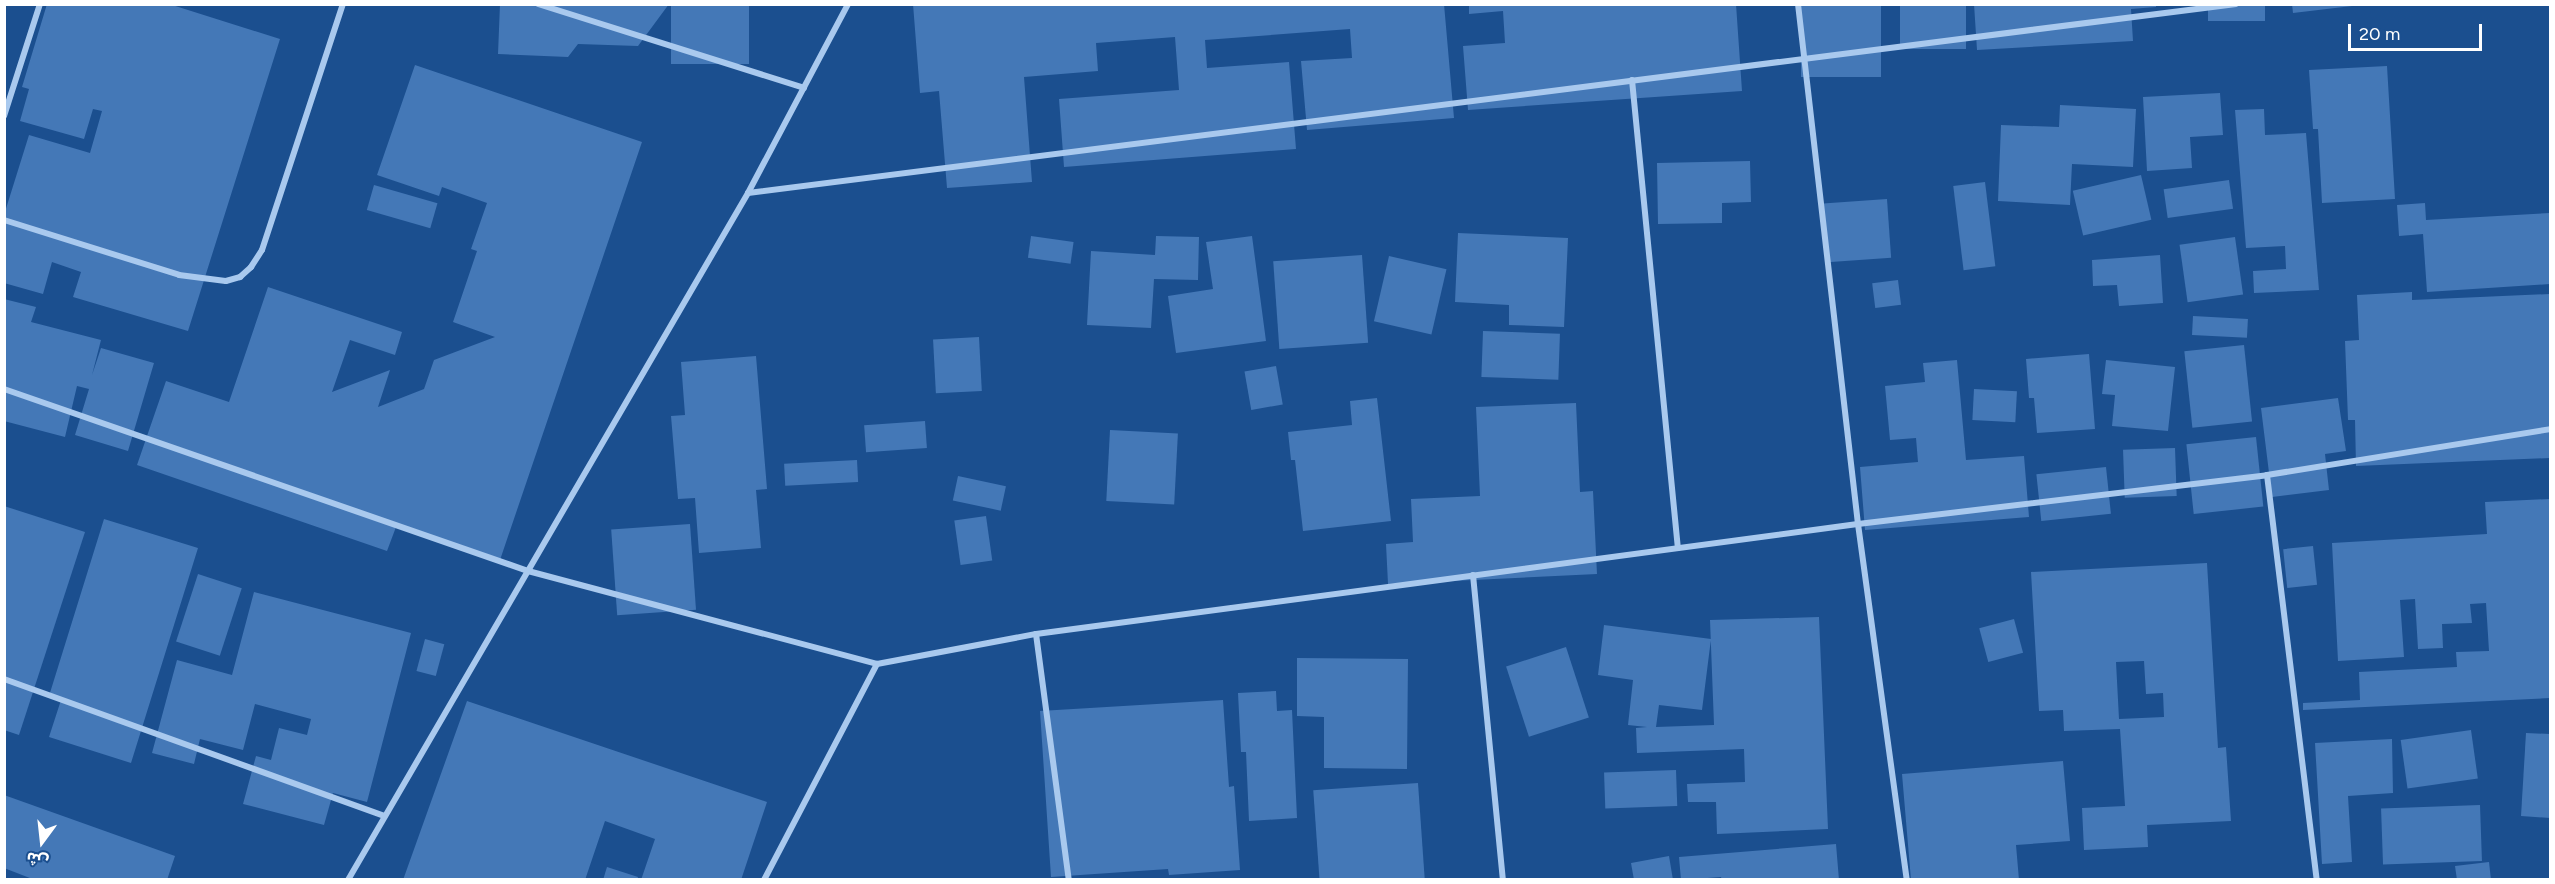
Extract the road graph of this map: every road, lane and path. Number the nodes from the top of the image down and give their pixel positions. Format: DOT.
graph roads {
  1 [pos="40,4"];
  2 [pos="343,4"];
  3 [pos="538,4"];
  4 [pos="848,4"];
  5 [pos="1798,4"];
  6 [pos="2236,4"];
  7 [pos="1804,58"];
  8 [pos="1632,80"];
  9 [pos="804,88"];
  10 [pos="4,116"];
  11 [pos="748,193"];
  12 [pos="4,220"];
  13 [pos="4,389"];
  14 [pos="2550,429"];
  15 [pos="2267,475"];
  16 [pos="1858,525"];
  17 [pos="1678,548"];
  18 [pos="528,571"];
  19 [pos="1473,575"];
  20 [pos="1036,634"];
  21 [pos="877,664"];
  22 [pos="4,679"];
  23 [pos="384,816"];
  24 [pos="348,879"];
  25 [pos="764,879"];
  26 [pos="1069,879"];
  27 [pos="1503,879"];
  28 [pos="1906,879"];
  29 [pos="2317,879"];
  1 -- 10 [label="street"];
  2 -- 12 [label="street"];
  3 -- 9 [label="street"];
  4 -- 9 [label="street"];
  5 -- 7 [label="street"];
  6 -- 7 [label="street"];
  7 -- 8 [label="street"];
  7 -- 16 [label="street"];
  8 -- 11 [label="street"];
  8 -- 17 [label="street"];
  9 -- 11 [label="street"];
  11 -- 18 [label="street"];
  13 -- 18 [label="street"];
  14 -- 15 [label="street"];
  15 -- 16 [label="street"];
  15 -- 29 [label="street"];
  16 -- 17 [label="street"];
  16 -- 28 [label="street"];
  17 -- 19 [label="street"];
  18 -- 21 [label="street"];
  18 -- 23 [label="street"];
  19 -- 20 [label="street"];
  19 -- 27 [label="street"];
  20 -- 21 [label="street"];
  20 -- 26 [label="street"];
  21 -- 25 [label="street"];
  22 -- 23 [label="street"];
  23 -- 24 [label="street"];
}
